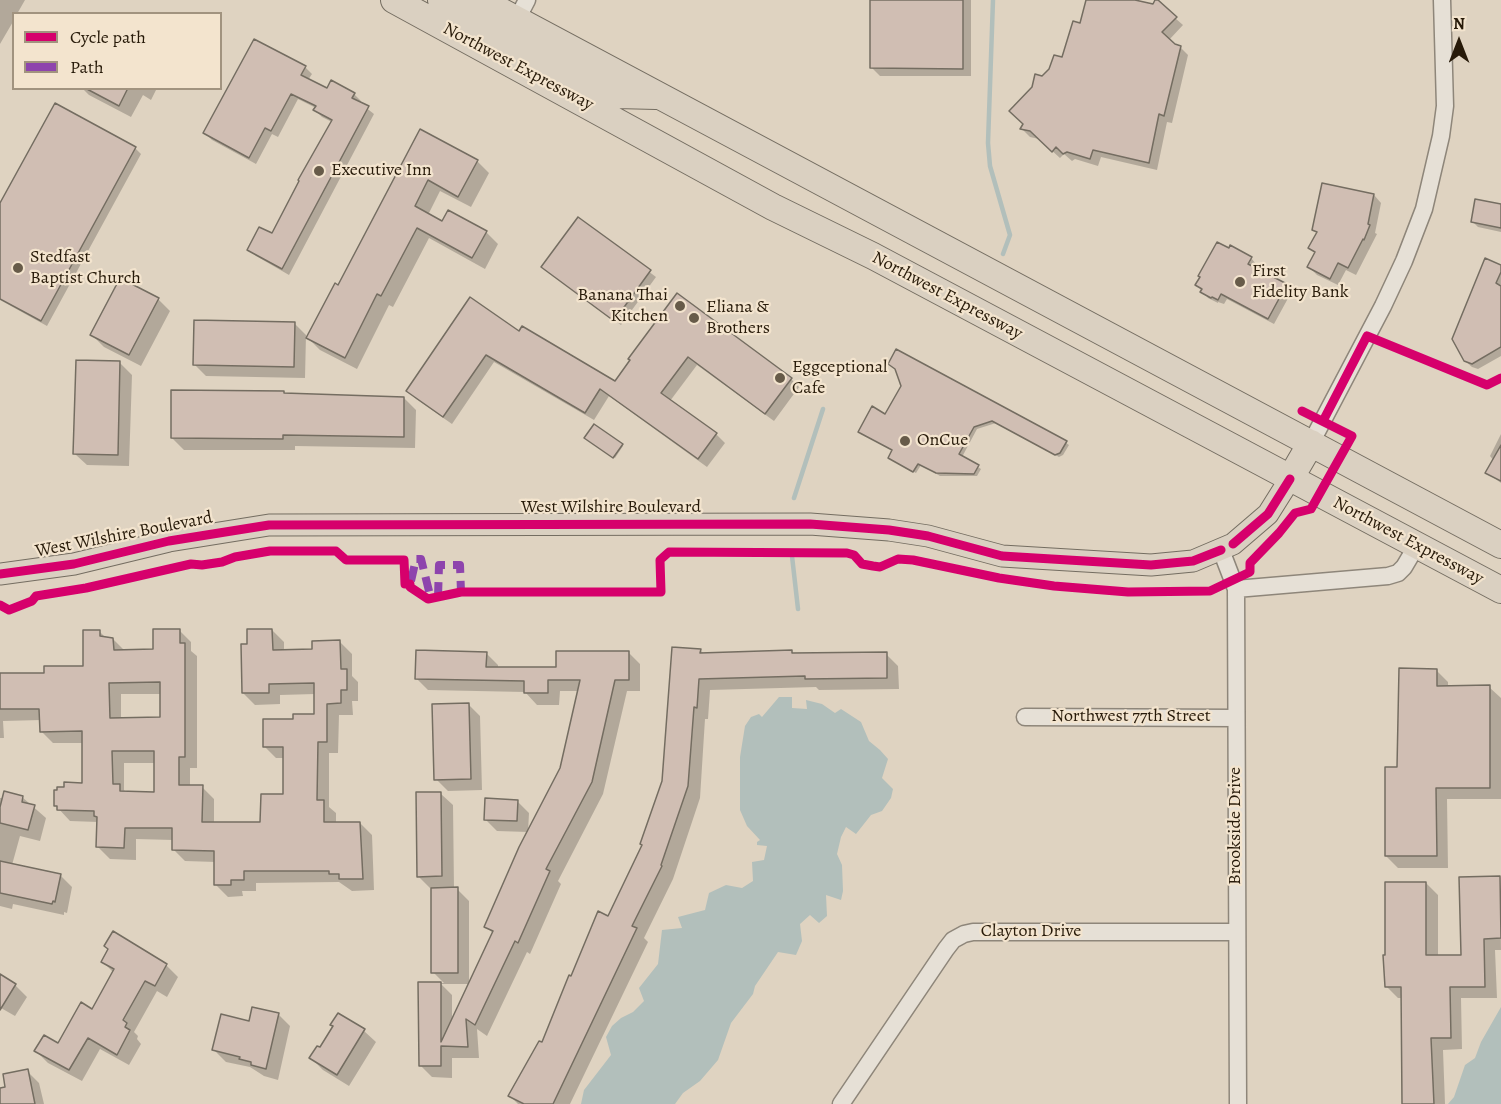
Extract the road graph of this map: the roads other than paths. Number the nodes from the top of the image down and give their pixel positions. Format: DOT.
graph roads {
  1 [pos="394,0"];
  2 [pos="441,0"];
  3 [pos="480,0"];
  4 [pos="1442,0"];
  5 [pos="513,28"];
  6 [pos="1311,443"];
  7 [pos="1290,479"];
  8 [pos="1417,545"];
  9 [pos="1501,545"];
  10 [pos="1221,550"];
  11 [pos="0,574"];
  12 [pos="1236,590"];
  13 [pos="1501,590"];
  14 [pos="1025,717"];
  15 [pos="1236,718"];
  16 [pos="1237,932"];
  17 [pos="846,1102"];
  18 [pos="1238,1104"];
  1 -- 5 [label="highway, Northwest Expressway"];
  2 -- 5 [label="highway"];
  3 -- 5 [label="highway, Northwest Expressway"];
  4 -- 6 [label="street"];
  5 -- 6 [label="highway, Northwest Expressway"];
  5 -- 7 [label="highway, Northwest Expressway"];
  6 -- 7 [label="highway"];
  6 -- 9 [label="highway, Northwest Expressway"];
  7 -- 8 [label="highway, Northwest Expressway"];
  7 -- 10 [label="main road, West Wilshire Boulevard"];
  8 -- 12 [label="street"];
  8 -- 13 [label="highway, Northwest Expressway"];
  10 -- 11 [label="main road, West Wilshire Boulevard"];
  10 -- 12 [label="street, Brookside Drive"];
  12 -- 15 [label="street, Brookside Drive"];
  14 -- 15 [label="street, Northwest 77th Street"];
  15 -- 16 [label="street, Brookside Drive"];
  16 -- 17 [label="street, Clayton Drive"];
  16 -- 18 [label="street, Brookside Drive"];
}
